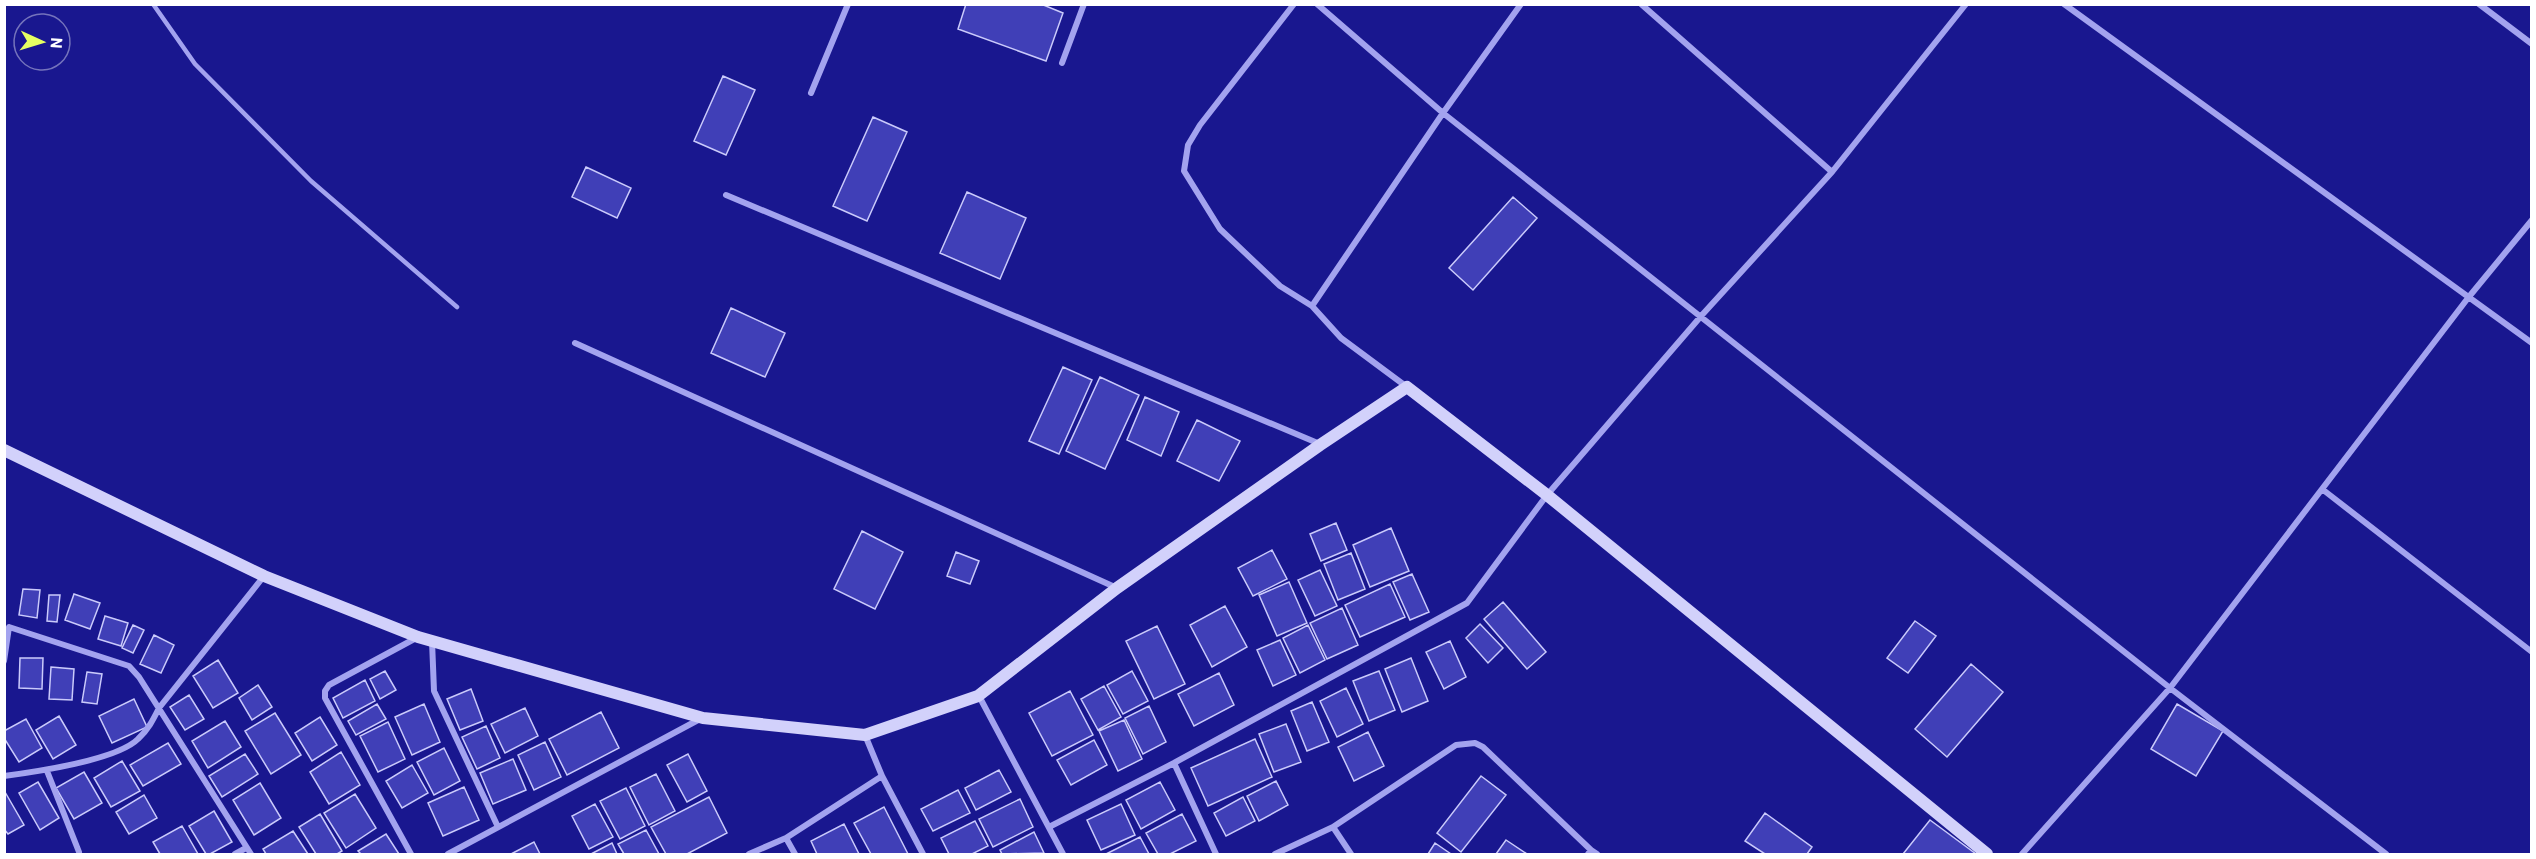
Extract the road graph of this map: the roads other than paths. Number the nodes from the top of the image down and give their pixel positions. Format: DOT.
graph roads {
  1 [pos="153,4"];
  2 [pos="848,4"];
  3 [pos="1084,4"];
  4 [pos="1294,4"];
  5 [pos="1317,4"];
  6 [pos="1521,4"];
  7 [pos="1641,4"];
  8 [pos="1966,4"];
  9 [pos="2064,4"];
  10 [pos="2479,4"];
  11 [pos="2532,44"];
  12 [pos="1062,63"];
  13 [pos="811,93"];
  14 [pos="1443,113"];
  15 [pos="1832,172"];
  16 [pos="726,195"];
  17 [pos="2532,220"];
  18 [pos="2468,298"];
  19 [pos="1312,306"];
  20 [pos="458,307"];
  21 [pos="1702,315"];
  22 [pos="575,343"];
  23 [pos="2532,343"];
  24 [pos="1407,387"];
  25 [pos="1320,445"];
  26 [pos="4,450"];
  27 [pos="2322,489"];
  28 [pos="1547,495"];
  29 [pos="264,576"];
  30 [pos="1117,588"];
  31 [pos="418,637"];
  32 [pos="432,640"];
  33 [pos="2532,652"];
  34 [pos="4,661"];
  35 [pos="2170,688"];
  36 [pos="978,696"];
  37 [pos="159,708"];
  38 [pos="703,718"];
  39 [pos="865,735"];
  40 [pos="1174,764"];
  41 [pos="47,771"];
  42 [pos="4,776"];
  43 [pos="882,776"];
  44 [pos="498,827"];
  45 [pos="1334,827"];
  46 [pos="1049,828"];
  47 [pos="786,838"];
  48 [pos="246,848"];
  49 [pos="79,852"];
  50 [pos="1592,853"];
  51 [pos="235,855"];
  52 [pos="251,855"];
  53 [pos="411,855"];
  54 [pos="448,855"];
  55 [pos="749,855"];
  56 [pos="795,855"];
  57 [pos="923,855"];
  58 [pos="1063,855"];
  59 [pos="1216,855"];
  60 [pos="1275,855"];
  61 [pos="1351,855"];
  62 [pos="1987,855"];
  63 [pos="2022,855"];
  64 [pos="2386,855"];
  1 -- 20 [label="lane"];
  2 -- 13 [label="street"];
  3 -- 12 [label="street"];
  4 -- 19 [label="street"];
  5 -- 14 [label="street"];
  6 -- 14 [label="street"];
  7 -- 15 [label="street"];
  8 -- 15 [label="street"];
  9 -- 18 [label="street"];
  10 -- 11 [label="street"];
  14 -- 19 [label="street"];
  14 -- 21 [label="street"];
  15 -- 21 [label="street"];
  16 -- 25 [label="street"];
  17 -- 18 [label="street"];
  18 -- 23 [label="street"];
  18 -- 27 [label="street"];
  19 -- 24 [label="street"];
  21 -- 28 [label="street"];
  21 -- 35 [label="street"];
  22 -- 30 [label="street"];
  24 -- 25 [label="street"];
  24 -- 28 [label="street"];
  25 -- 30 [label="street"];
  26 -- 29 [label="street"];
  27 -- 33 [label="street"];
  27 -- 35 [label="street"];
  28 -- 40 [label="street"];
  28 -- 62 [label="street"];
  29 -- 31 [label="street"];
  29 -- 37 [label="street"];
  30 -- 36 [label="street"];
  31 -- 32 [label="street"];
  31 -- 53 [label="street"];
  32 -- 38 [label="street"];
  32 -- 44 [label="street"];
  34 -- 37 [label="street"];
  35 -- 63 [label="street"];
  35 -- 64 [label="street"];
  36 -- 39 [label="street"];
  36 -- 46 [label="street"];
  37 -- 41 [label="street"];
  37 -- 48 [label="street"];
  38 -- 39 [label="street"];
  38 -- 44 [label="street"];
  39 -- 43 [label="street"];
  40 -- 46 [label="street"];
  40 -- 59 [label="street"];
  41 -- 42 [label="street"];
  41 -- 49 [label="street"];
  43 -- 47 [label="street"];
  43 -- 57 [label="street"];
  44 -- 54 [label="street"];
  45 -- 50 [label="street"];
  45 -- 60 [label="street"];
  45 -- 61 [label="street"];
  46 -- 58 [label="street"];
  47 -- 55 [label="street"];
  47 -- 56 [label="street"];
  48 -- 51 [label="street"];
  48 -- 52 [label="street"];
}
